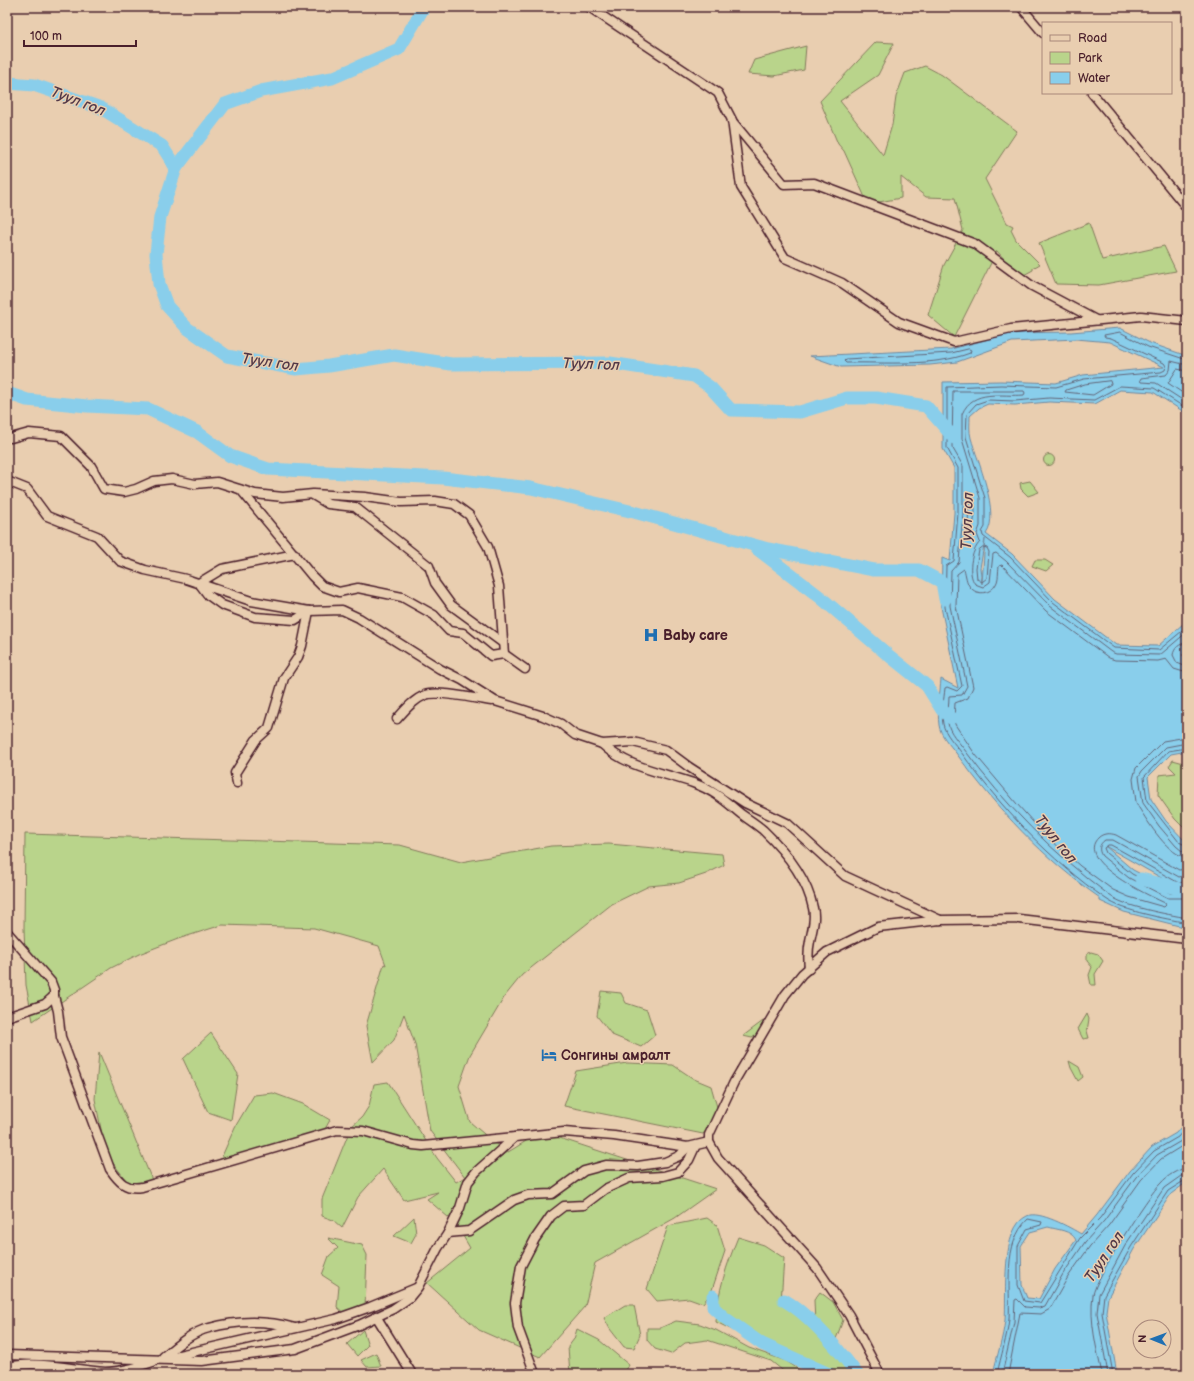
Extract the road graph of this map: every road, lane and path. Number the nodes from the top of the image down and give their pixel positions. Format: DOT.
graph roads {
  1 [pos="589,7"];
  2 [pos="1021,7"];
  3 [pos="1042,32"];
  4 [pos="1093,94"];
  5 [pos="732,120"];
  6 [pos="1187,208"];
  7 [pos="1097,320"];
  8 [pos="1187,321"];
  9 [pos="11,438"];
  10 [pos="7,480"];
  11 [pos="240,490"];
  12 [pos="313,494"];
  13 [pos="294,554"];
  14 [pos="199,583"];
  15 [pos="309,611"];
  16 [pos="503,643"];
  17 [pos="504,654"];
  18 [pos="525,670"];
  19 [pos="495,701"];
  20 [pos="397,719"];
  21 [pos="602,744"];
  22 [pos="237,784"];
  23 [pos="940,920"];
  24 [pos="7,932"];
  25 [pos="1187,939"];
  26 [pos="809,969"];
  27 [pos="54,996"];
  28 [pos="7,1018"];
  29 [pos="515,1137"];
  30 [pos="709,1142"];
  31 [pos="691,1147"];
  32 [pos="448,1233"];
  33 [pos="418,1287"];
  34 [pos="376,1316"];
  35 [pos="296,1328"];
  36 [pos="7,1355"];
  37 [pos="159,1360"];
  38 [pos="9,1366"];
  39 [pos="412,1374"];
  40 [pos="535,1374"];
  41 [pos="880,1374"];
  1 -- 5 [label="street"];
  2 -- 3 [label="street"];
  4 -- 6 [label="street"];
  5 -- 7 [label="street"];
  5 -- 7 [label="street"];
  7 -- 8 [label="street"];
  9 -- 11 [label="street"];
  10 -- 14 [label="street"];
  11 -- 12 [label="street"];
  11 -- 13 [label="street"];
  12 -- 16 [label="street"];
  12 -- 16 [label="street"];
  13 -- 14 [label="street"];
  13 -- 17 [label="street"];
  14 -- 15 [label="street"];
  14 -- 15 [label="street"];
  15 -- 19 [label="street"];
  15 -- 22 [label="street"];
  16 -- 17 [label="street"];
  17 -- 18 [label="street"];
  19 -- 20 [label="street"];
  19 -- 21 [label="street"];
  21 -- 23 [label="street"];
  21 -- 26 [label="street"];
  23 -- 25 [label="street"];
  23 -- 26 [label="street"];
  24 -- 27 [label="street"];
  26 -- 30 [label="street"];
  27 -- 28 [label="street"];
  27 -- 29 [label="street"];
  29 -- 31 [label="street"];
  29 -- 32 [label="street"];
  30 -- 31 [label="street"];
  30 -- 41 [label="street"];
  31 -- 32 [label="street"];
  31 -- 40 [label="street"];
  32 -- 33 [label="street"];
  33 -- 34 [label="street"];
  33 -- 35 [label="street"];
  34 -- 37 [label="street"];
  34 -- 39 [label="street"];
  35 -- 37 [label="street"];
  35 -- 37 [label="street"];
  36 -- 37 [label="street"];
  37 -- 38 [label="street"];
}
